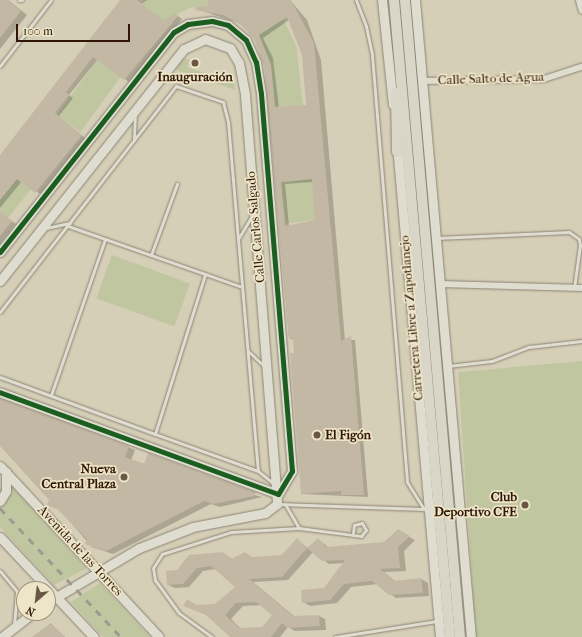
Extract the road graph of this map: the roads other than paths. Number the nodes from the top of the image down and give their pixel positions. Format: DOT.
graph roads {
  1 [pos="19,0"];
  2 [pos="22,0"];
  3 [pos="51,0"];
  4 [pos="356,0"];
  5 [pos="382,0"];
  6 [pos="394,0"];
  7 [pos="405,0"];
  8 [pos="415,0"];
  9 [pos="578,0"];
  10 [pos="582,11"];
  11 [pos="397,38"];
  12 [pos="0,66"];
  13 [pos="582,67"];
  14 [pos="422,81"];
  15 [pos="135,108"];
  16 [pos="134,140"];
  17 [pos="397,152"];
  18 [pos="177,184"];
  19 [pos="255,211"];
  20 [pos="69,224"];
  21 [pos="41,229"];
  22 [pos="105,238"];
  23 [pos="435,238"];
  24 [pos="238,239"];
  25 [pos="0,252"];
  26 [pos="151,255"];
  27 [pos="204,274"];
  28 [pos="0,281"];
  29 [pos="440,284"];
  30 [pos="242,287"];
  31 [pos="574,288"];
  32 [pos="582,288"];
  33 [pos="0,312"];
  34 [pos="582,341"];
  35 [pos="248,351"];
  36 [pos="448,366"];
  37 [pos="268,370"];
  38 [pos="0,377"];
  39 [pos="0,392"];
  40 [pos="51,395"];
  41 [pos="155,434"];
  42 [pos="3,469"];
  43 [pos="258,471"];
  44 [pos="278,492"];
  45 [pos="0,501"];
  46 [pos="281,504"];
  47 [pos="426,509"];
  48 [pos="299,528"];
  49 [pos="353,533"];
  50 [pos="0,537"];
  51 [pos="97,570"];
  52 [pos="0,571"];
  53 [pos="42,581"];
  54 [pos="56,596"];
  55 [pos="21,621"];
  56 [pos="439,621"];
  57 [pos="14,626"];
  58 [pos="2,637"];
  59 [pos="94,637"];
  60 [pos="159,637"];
  61 [pos="212,637"];
  62 [pos="335,637"];
  63 [pos="440,637"];
  64 [pos="450,637"];
  65 [pos="460,637"];
  66 [pos="471,637"];
  1 -- 2 [label="lane"];
  3 -- 12 [label="lane"];
  4 -- 47 [label="lane"];
  5 -- 17 [label="street, Carretera Libre a Zapotlanejo"];
  6 -- 11 [label="main road, Carretera Libre a Zapotlanejo"];
  7 -- 65 [label="main road, Carretera Libre a Zapotlanejo"];
  8 -- 14 [label="street"];
  9 -- 10 [label="street"];
  11 -- 17 [label="main road"];
  11 -- 64 [label="main road, Carretera Libre a Zapotlanejo"];
  13 -- 14 [label="street, Calle Salto de Agua"];
  14 -- 23 [label="street"];
  15 -- 16 [label="lane"];
  15 -- 19 [label="street, Calle Carlos Salgado"];
  15 -- 21 [label="street, Calle Carlos Salgado"];
  16 -- 20 [label="lane"];
  16 -- 24 [label="lane"];
  17 -- 47 [label="street, Carretera Libre a Zapotlanejo"];
  18 -- 26 [label="lane"];
  19 -- 24 [label="lane"];
  19 -- 37 [label="street, Calle Carlos Salgado"];
  20 -- 21 [label="lane"];
  20 -- 22 [label="lane"];
  20 -- 33 [label="lane"];
  21 -- 28 [label="street, Calle Carlos Salgado"];
  22 -- 26 [label="lane"];
  22 -- 40 [label="lane"];
  23 -- 29 [label="street"];
  23 -- 31 [label="lane"];
  24 -- 30 [label="lane"];
  25 -- 44 [label="street"];
  26 -- 27 [label="lane"];
  27 -- 30 [label="lane"];
  27 -- 41 [label="lane"];
  29 -- 31 [label="street"];
  29 -- 36 [label="street"];
  30 -- 35 [label="lane"];
  31 -- 32 [label="street"];
  34 -- 36 [label="lane"];
  35 -- 37 [label="lane"];
  35 -- 43 [label="lane"];
  36 -- 66 [label="street"];
  37 -- 44 [label="street, Calle Carlos Salgado"];
  38 -- 40 [label="lane"];
  39 -- 44 [label="street"];
  40 -- 41 [label="lane"];
  41 -- 43 [label="lane"];
  42 -- 45 [label="street"];
  42 -- 51 [label="street, Avenida de las Torres"];
  43 -- 44 [label="lane"];
  44 -- 46 [label="street, Calle Carlos Salgado"];
  46 -- 47 [label="lane"];
  46 -- 48 [label="lane"];
  46 -- 51 [label="street"];
  47 -- 56 [label="street, Carretera Libre a Zapotlanejo"];
  48 -- 49 [label="lane"];
  48 -- 61 [label="lane"];
  49 -- 49 [label="lane"];
  50 -- 53 [label="street"];
  51 -- 54 [label="street"];
  51 -- 60 [label="street, Avenida de las Torres"];
  52 -- 57 [label="lane"];
  54 -- 59 [label="street"];
  55 -- 57 [label="street"];
  56 -- 62 [label="lane"];
  56 -- 63 [label="street, Carretera Libre a Zapotlanejo"];
  57 -- 58 [label="street"];
}
